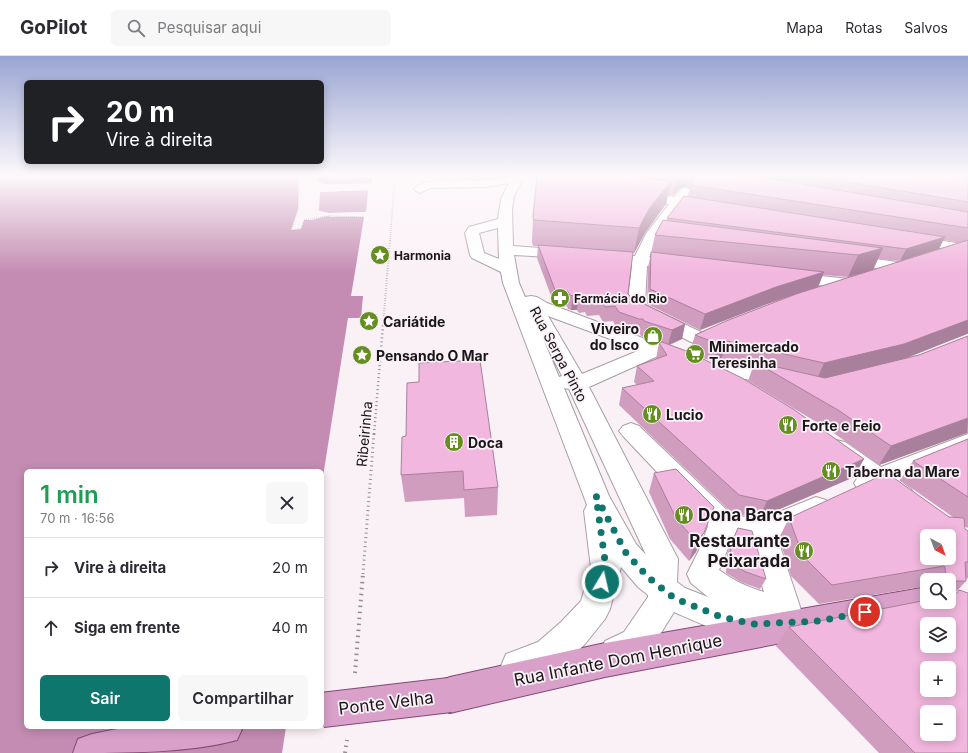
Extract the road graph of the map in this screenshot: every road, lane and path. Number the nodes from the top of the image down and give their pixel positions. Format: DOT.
graph roads {
  1 [pos="298,208"];
  2 [pos="392,208"];
  3 [pos="507,208"];
  4 [pos="516,208"];
  5 [pos="672,208"];
  6 [pos="715,208"];
  7 [pos="724,209"];
  8 [pos="364,217"];
  9 [pos="506,221"];
  10 [pos="653,234"];
  11 [pos="901,238"];
  12 [pos="700,240"];
  13 [pos="966,248"];
  14 [pos="510,256"];
  15 [pos="834,258"];
  16 [pos="640,260"];
  17 [pos="919,263"];
  18 [pos="695,266"];
  19 [pos="780,276"];
  20 [pos="861,281"];
  21 [pos="813,296"];
  22 [pos="531,301"];
  23 [pos="604,331"];
  24 [pos="543,348"];
  25 [pos="672,354"];
  26 [pos="577,384"];
  27 [pos="801,386"];
  28 [pos="760,398"];
  29 [pos="631,431"];
  30 [pos="819,436"];
  31 [pos="968,442"];
  32 [pos="878,478"];
  33 [pos="596,496"];
  34 [pos="918,508"];
  35 [pos="723,523"];
  36 [pos="761,532"];
  37 [pos="662,588"];
  38 [pos="920,601"];
  39 [pos="798,618"];
  40 [pos="605,660"];
  41 [pos="355,679"];
  42 [pos="449,689"];
  43 [pos="324,710"];
  44 [pos="214,729"];
  45 [pos="92,753"];
  1 -- 8 [label="path"];
  2 -- 41 [label="path, Ribeirinha"];
  3 -- 9 [label="street, Rua Serpa Pinto"];
  4 -- 14 [label="street, Rua Serpa Pinto"];
  5 -- 10 [label="street"];
  6 -- 7 [label="street"];
  9 -- 14 [label="street, Rua Serpa Pinto"];
  9 -- 14 [label="street"];
  10 -- 12 [label="street"];
  10 -- 16 [label="street"];
  11 -- 13 [label="street"];
  13 -- 17 [label="street"];
  14 -- 16 [label="street"];
  14 -- 22 [label="street, Rua Serpa Pinto"];
  14 -- 24 [label="street, Rua Serpa Pinto"];
  15 -- 17 [label="street"];
  16 -- 18 [label="street"];
  16 -- 25 [label="street"];
  17 -- 20 [label="street"];
  19 -- 20 [label="street"];
  20 -- 21 [label="street"];
  22 -- 23 [label="street"];
  22 -- 24 [label="street, Rua Serpa Pinto"];
  23 -- 24 [label="street"];
  23 -- 25 [label="street"];
  24 -- 26 [label="street, Rua Serpa Pinto"];
  24 -- 26 [label="street"];
  24 -- 33 [label="street, Rua Serpa Pinto"];
  25 -- 26 [label="street"];
  25 -- 27 [label="street"];
  25 -- 28 [label="street"];
  26 -- 37 [label="street, Rua Serpa Pinto"];
  29 -- 35 [label="street"];
  30 -- 32 [label="street"];
  31 -- 32 [label="street"];
  32 -- 34 [label="street"];
  32 -- 36 [label="street"];
  33 -- 37 [label="street"];
  33 -- 42 [label="street"];
  35 -- 36 [label="street"];
  35 -- 39 [label="street"];
  36 -- 39 [label="street"];
  37 -- 39 [label="street"];
  37 -- 40 [label="street, Rua Serpa Pinto"];
  38 -- 39 [label="main road, Rua Infante Dom Henrique"];
  39 -- 40 [label="main road, Rua Infante Dom Henrique"];
  40 -- 42 [label="main road, Rua Infante Dom Henrique"];
  42 -- 43 [label="main road, Ponte Velha, bridge"];
  44 -- 45 [label="main road"];
}
